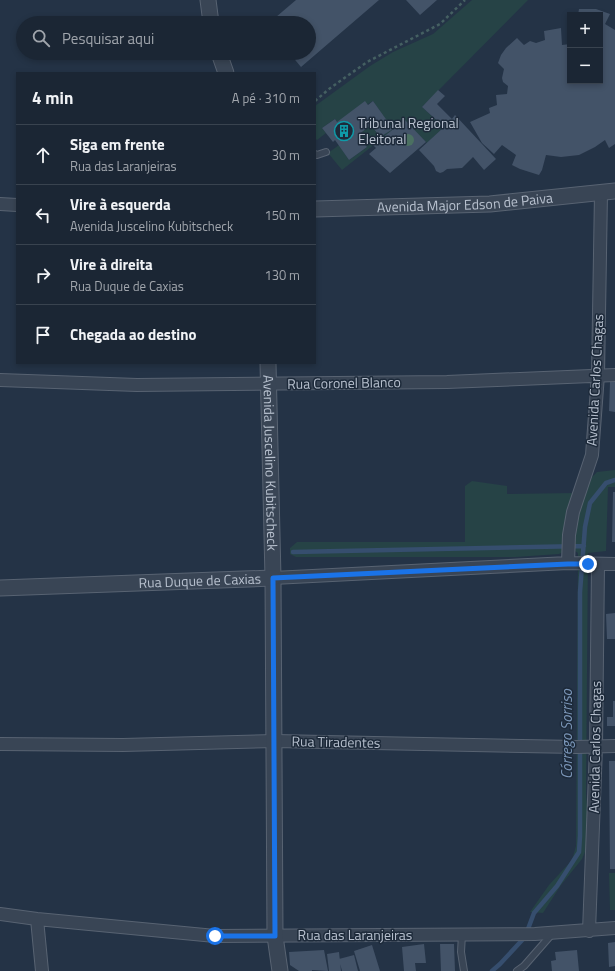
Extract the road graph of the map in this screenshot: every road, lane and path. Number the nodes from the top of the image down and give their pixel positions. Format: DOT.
graph roads {
  1 [pos="208,0"];
  2 [pos="465,0"];
  3 [pos="210,16"];
  4 [pos="221,60"];
  5 [pos="226,72"];
  6 [pos="316,100"];
  7 [pos="326,152"];
  8 [pos="316,154"];
  9 [pos="608,192"];
  10 [pos="0,204"];
  11 [pos="16,205"];
  12 [pos="316,208"];
  13 [pos="268,364"];
  14 [pos="598,375"];
  15 [pos="615,375"];
  16 [pos="0,380"];
  17 [pos="268,384"];
  18 [pos="583,564"];
  19 [pos="615,564"];
  20 [pos="273,578"];
  21 [pos="0,588"];
  22 [pos="275,741"];
  23 [pos="0,744"];
  24 [pos="615,746"];
  25 [pos="586,747"];
  26 [pos="0,914"];
  27 [pos="37,919"];
  28 [pos="615,928"];
  29 [pos="589,931"];
  30 [pos="462,934"];
  31 [pos="552,934"];
  32 [pos="275,936"];
  33 [pos="42,971"];
  34 [pos="280,971"];
  35 [pos="464,971"];
  36 [pos="517,971"];
  1 -- 3 [label="street"];
  2 -- 6 [label="path"];
  4 -- 5 [label="street"];
  7 -- 8 [label="lane"];
  9 -- 12 [label="street, Avenida Major Edson de Paiva"];
  9 -- 14 [label="street, Avenida Carlos Chagas"];
  10 -- 11 [label="street"];
  13 -- 17 [label="street, Avenida Juscelino Kubitscheck"];
  14 -- 15 [label="street, Rua Coronel Blanco"];
  14 -- 17 [label="street, Rua Coronel Blanco"];
  14 -- 18 [label="street, Avenida Carlos Chagas"];
  16 -- 17 [label="street, Rua Coronel Blanco"];
  17 -- 20 [label="street, Avenida Juscelino Kubitscheck"];
  18 -- 19 [label="street, Rua Duque de Caxias"];
  18 -- 20 [label="street, Rua Duque de Caxias"];
  18 -- 25 [label="street, Avenida Carlos Chagas"];
  20 -- 21 [label="street, Rua Duque de Caxias"];
  20 -- 22 [label="street, Avenida Juscelino Kubitscheck"];
  22 -- 23 [label="street, Rua Tiradentes"];
  22 -- 25 [label="street, Rua Tiradentes"];
  22 -- 32 [label="street, Avenida Juscelino Kubitscheck"];
  24 -- 25 [label="street, Rua Tiradentes"];
  25 -- 29 [label="street, Avenida Carlos Chagas"];
  26 -- 27 [label="street, Rua das Laranjeiras"];
  27 -- 32 [label="street, Rua das Laranjeiras"];
  27 -- 33 [label="street"];
  28 -- 29 [label="street, Rua das Laranjeiras"];
  29 -- 31 [label="street, Rua das Laranjeiras"];
  30 -- 31 [label="street, Rua das Laranjeiras"];
  30 -- 32 [label="street, Rua das Laranjeiras"];
  30 -- 35 [label="lane"];
  31 -- 36 [label="lane"];
  32 -- 34 [label="street, Avenida Juscelino Kubitscheck"];
}
